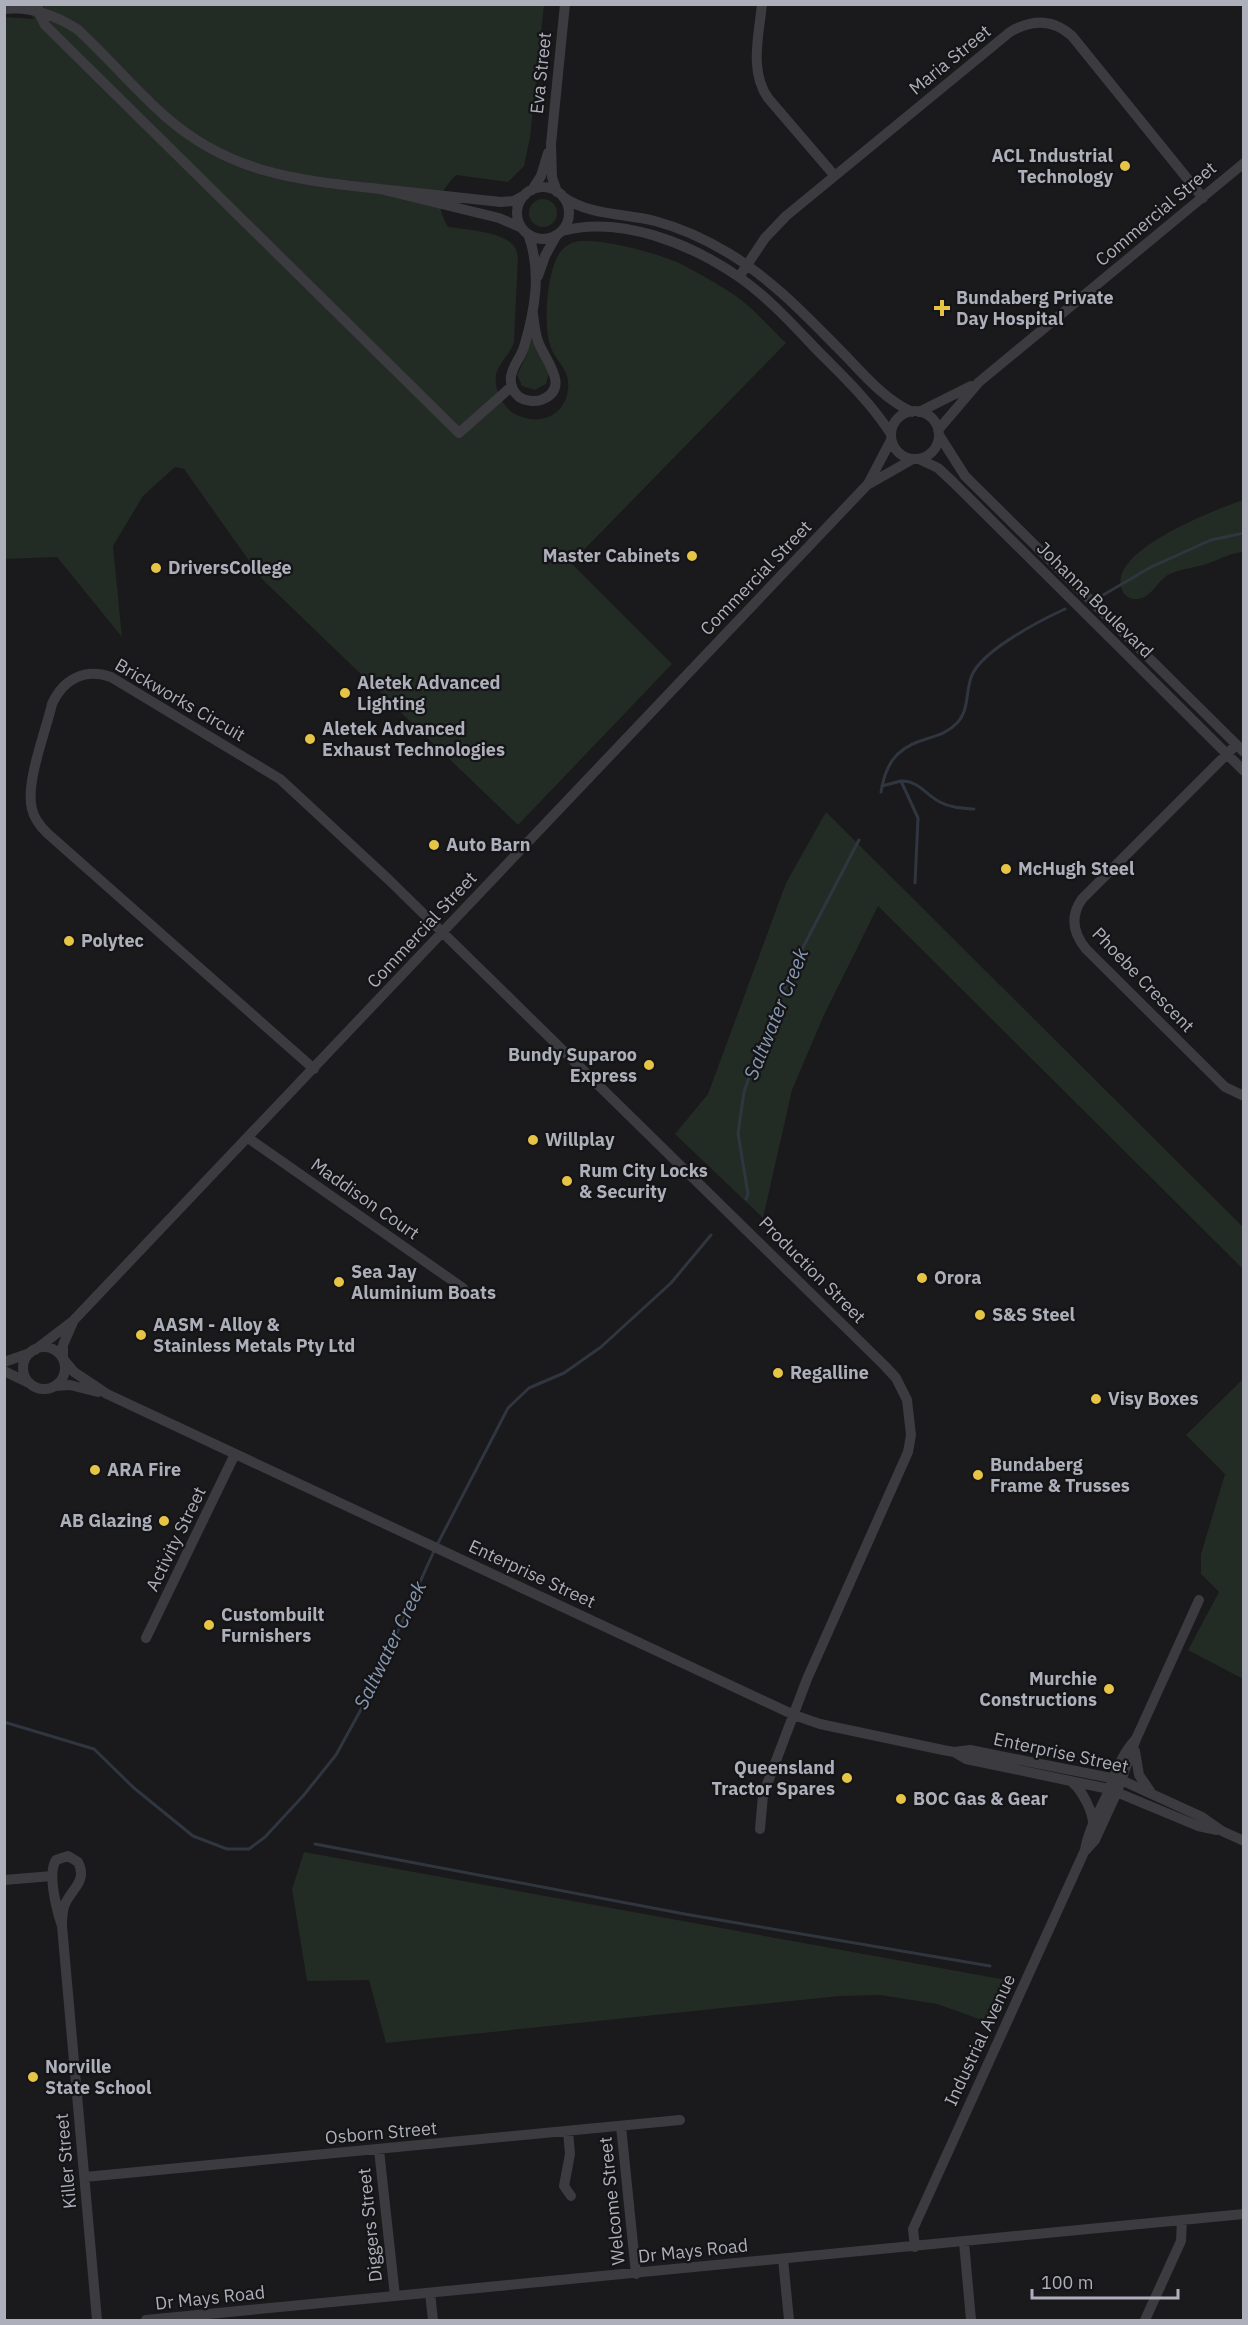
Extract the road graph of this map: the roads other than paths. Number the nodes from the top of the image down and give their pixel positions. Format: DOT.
graph roads {
  1 [pos="565,4"];
  2 [pos="762,4"];
  3 [pos="38,8"];
  4 [pos="4,9"];
  5 [pos="551,144"];
  6 [pos="1244,164"];
  7 [pos="834,175"];
  8 [pos="380,189"];
  9 [pos="529,193"];
  10 [pos="560,194"];
  11 [pos="1203,198"];
  12 [pos="525,231"];
  13 [pos="559,233"];
  14 [pos="746,265"];
  15 [pos="739,277"];
  16 [pos="536,280"];
  17 [pos="533,314"];
  18 [pos="979,382"];
  19 [pos="512,386"];
  20 [pos="915,412"];
  21 [pos="939,432"];
  22 [pos="891,437"];
  23 [pos="916,459"];
  24 [pos="868,484"];
  25 [pos="1240,749"];
  26 [pos="1227,754"];
  27 [pos="1244,771"];
  28 [pos="442,932"];
  29 [pos="314,1069"];
  30 [pos="1244,1096"];
  31 [pos="248,1138"];
  32 [pos="463,1288"];
  33 [pos="73,1321"];
  34 [pos="32,1351"];
  35 [pos="63,1359"];
  36 [pos="4,1362"];
  37 [pos="4,1371"];
  38 [pos="29,1383"];
  39 [pos="56,1386"];
  40 [pos="107,1394"];
  41 [pos="235,1454"];
  42 [pos="1199,1600"];
  43 [pos="146,1638"];
  44 [pos="794,1715"];
  45 [pos="1135,1743"];
  46 [pos="954,1752"];
  47 [pos="1070,1781"];
  48 [pos="1115,1785"];
  49 [pos="1153,1793"];
  50 [pos="1142,1801"];
  51 [pos="1106,1816"];
  52 [pos="1093,1826"];
  53 [pos="760,1829"];
  54 [pos="1222,1831"];
  55 [pos="1244,1841"];
  56 [pos="1085,1850"];
  57 [pos="52,1876"];
  58 [pos="4,1880"];
  59 [pos="62,1926"];
  60 [pos="680,2120"];
  61 [pos="621,2126"];
  62 [pos="568,2131"];
  63 [pos="379,2150"];
  64 [pos="85,2177"];
  65 [pos="571,2196"];
  66 [pos="1244,2214"];
  67 [pos="1182,2220"];
  68 [pos="964,2242"];
  69 [pos="915,2247"];
  70 [pos="783,2259"];
  71 [pos="636,2274"];
  72 [pos="430,2293"];
  73 [pos="395,2296"];
  74 [pos="97,2320"];
  75 [pos="146,2320"];
  76 [pos="433,2320"];
  77 [pos="789,2320"];
  78 [pos="971,2320"];
  79 [pos="1145,2320"];
  1 -- 5 [label="street, Eva Street"];
  2 -- 7 [label="street"];
  3 -- 4 [label="street"];
  3 -- 8 [label="street"];
  3 -- 19 [label="street"];
  5 -- 9 [label="street, Eva Street"];
  5 -- 10 [label="street, Eva Street"];
  6 -- 11 [label="street, Commercial Street"];
  7 -- 11 [label="street, Maria Street"];
  7 -- 14 [label="street, Maria Street"];
  8 -- 9 [label="street"];
  8 -- 12 [label="street"];
  9 -- 10 [label="street"];
  9 -- 12 [label="street"];
  10 -- 13 [label="street"];
  10 -- 14 [label="street"];
  11 -- 18 [label="street, Commercial Street"];
  12 -- 13 [label="street"];
  12 -- 16 [label="street"];
  13 -- 15 [label="street"];
  13 -- 16 [label="street"];
  14 -- 15 [label="street, Maria Street"];
  14 -- 20 [label="street"];
  15 -- 22 [label="street"];
  16 -- 17 [label="street"];
  17 -- 19 [label="street"];
  17 -- 19 [label="street"];
  18 -- 20 [label="street, Commercial Street"];
  18 -- 21 [label="street, Commercial Street"];
  20 -- 21 [label="street"];
  20 -- 22 [label="street"];
  21 -- 23 [label="street"];
  21 -- 25 [label="street, Johanna Boulevard"];
  22 -- 23 [label="street"];
  22 -- 24 [label="street, Commercial Street"];
  23 -- 24 [label="street, Commercial Street"];
  23 -- 26 [label="street, Johanna Boulevard"];
  24 -- 28 [label="street, Commercial Street"];
  25 -- 26 [label="street, Phoebe Crescent"];
  26 -- 27 [label="street, Johanna Boulevard"];
  26 -- 30 [label="street, Phoebe Crescent"];
  28 -- 29 [label="street, Commercial Street"];
  28 -- 29 [label="street, Brickworks Circuit"];
  28 -- 44 [label="street, Production Street"];
  29 -- 31 [label="street, Commercial Street"];
  31 -- 32 [label="street, Maddison Court"];
  31 -- 33 [label="street, Commercial Street"];
  33 -- 34 [label="street, Commercial Street"];
  33 -- 35 [label="street, Commercial Street"];
  34 -- 35 [label="street"];
  34 -- 36 [label="street"];
  34 -- 38 [label="street"];
  35 -- 39 [label="street"];
  35 -- 40 [label="street, Enterprise Street"];
  37 -- 38 [label="street"];
  38 -- 39 [label="street"];
  39 -- 40 [label="street, Enterprise Street"];
  40 -- 41 [label="street, Enterprise Street"];
  41 -- 43 [label="street, Activity Street"];
  41 -- 44 [label="street, Enterprise Street"];
  42 -- 45 [label="street, Industrial Avenue"];
  44 -- 46 [label="street, Enterprise Street"];
  44 -- 53 [label="street, Production Street"];
  45 -- 48 [label="street, Industrial Avenue"];
  45 -- 49 [label="street"];
  46 -- 47 [label="street, Enterprise Street"];
  46 -- 48 [label="street, Enterprise Street"];
  47 -- 48 [label="street, Enterprise Street"];
  47 -- 52 [label="street"];
  48 -- 49 [label="street, Enterprise Street"];
  48 -- 50 [label="street, Enterprise Street"];
  48 -- 51 [label="street, Industrial Avenue"];
  48 -- 52 [label="street, Industrial Avenue"];
  49 -- 54 [label="street, Enterprise Street"];
  50 -- 51 [label="street"];
  50 -- 54 [label="street, Enterprise Street"];
  51 -- 56 [label="street, Industrial Avenue"];
  52 -- 56 [label="street, Industrial Avenue"];
  54 -- 55 [label="street, Enterprise Street"];
  56 -- 69 [label="street, Industrial Avenue"];
  57 -- 58 [label="street"];
  57 -- 59 [label="street"];
  57 -- 59 [label="street"];
  59 -- 64 [label="street, Killer Street"];
  60 -- 61 [label="street, Osborn Street"];
  61 -- 62 [label="street, Osborn Street"];
  61 -- 71 [label="street, Welcome Street"];
  62 -- 63 [label="street, Osborn Street"];
  62 -- 65 [label="street"];
  63 -- 64 [label="street, Osborn Street"];
  63 -- 73 [label="street, Diggers Street"];
  64 -- 74 [label="street, Killer Street"];
  66 -- 67 [label="street, Dr Mays Road"];
  67 -- 68 [label="street, Dr Mays Road"];
  67 -- 79 [label="street"];
  68 -- 69 [label="street, Dr Mays Road"];
  68 -- 78 [label="street"];
  69 -- 70 [label="street, Dr Mays Road"];
  70 -- 71 [label="street, Dr Mays Road"];
  70 -- 77 [label="street"];
  71 -- 72 [label="street, Dr Mays Road"];
  72 -- 73 [label="street, Dr Mays Road"];
  72 -- 76 [label="street"];
  73 -- 75 [label="street, Dr Mays Road"];
}
